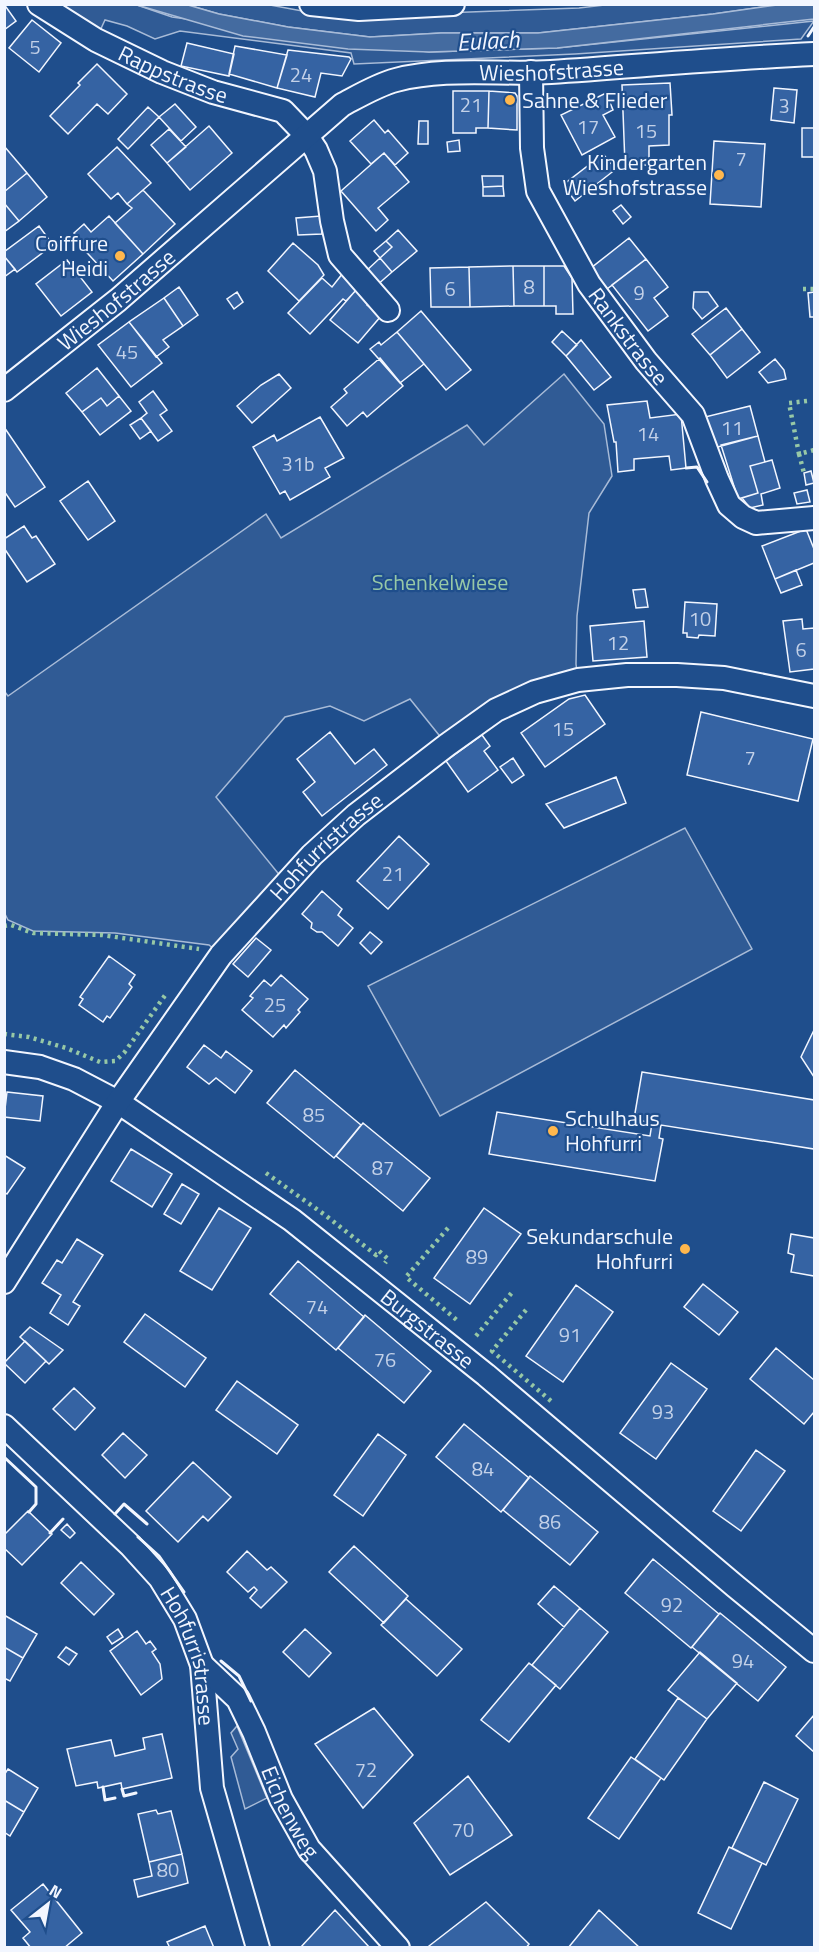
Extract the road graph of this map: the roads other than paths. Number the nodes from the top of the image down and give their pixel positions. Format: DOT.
graph roads {
  1 [pos="39,4"];
  2 [pos="311,4"];
  3 [pos="453,4"];
  4 [pos="814,54"];
  5 [pos="531,72"];
  6 [pos="306,135"];
  7 [pos="388,310"];
  8 [pos="4,390"];
  9 [pos="814,518"];
  10 [pos="814,696"];
  11 [pos="4,1062"];
  12 [pos="118,1102"];
  13 [pos="4,1282"];
  14 [pos="4,1426"];
  15 [pos="814,1650"];
  16 [pos="202,1665"];
  17 [pos="258,1947"];
  18 [pos="398,1947"];
  1 -- 6 [label="street, Rappstrasse"];
  2 -- 3 [label="street"];
  4 -- 5 [label="street, Wieshofstrasse"];
  5 -- 6 [label="street, Wieshofstrasse"];
  5 -- 9 [label="street, Rankstrasse"];
  6 -- 7 [label="street"];
  6 -- 8 [label="street, Wieshofstrasse"];
  10 -- 12 [label="street, Hohfurristrasse"];
  11 -- 12 [label="street, Burgstrasse"];
  12 -- 13 [label="street, Hohfurristrasse"];
  12 -- 15 [label="street, Burgstrasse"];
  14 -- 16 [label="street, Hohfurristrasse"];
  16 -- 17 [label="street, Hohfurristrasse"];
  16 -- 18 [label="street, Eichenweg"];
}
